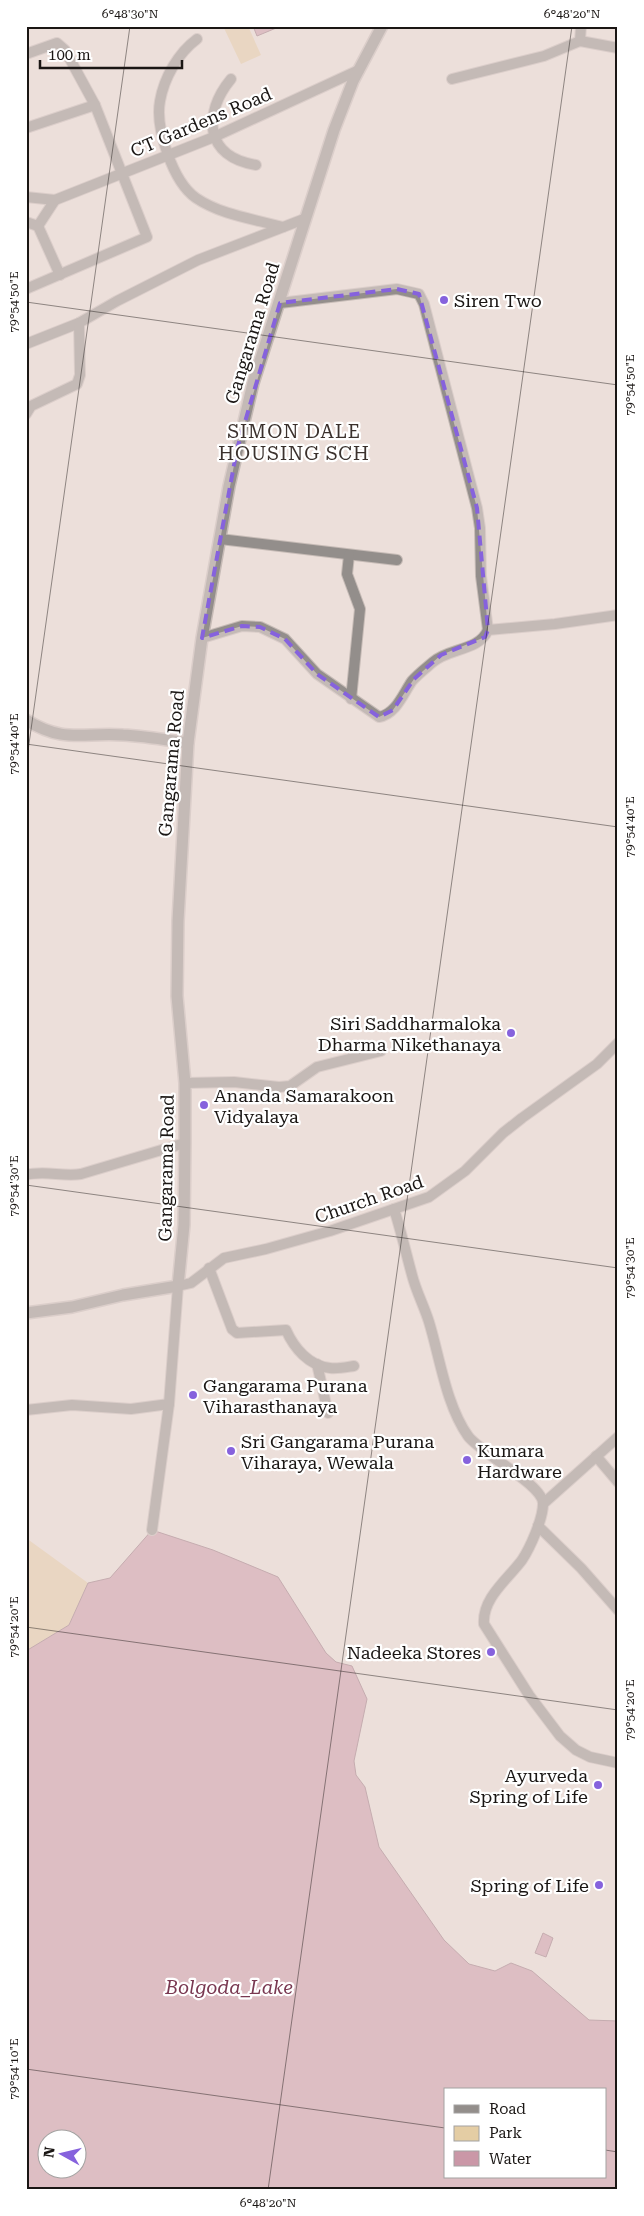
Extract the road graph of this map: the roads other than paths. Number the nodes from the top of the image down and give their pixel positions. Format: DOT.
graph roads {
  1 [pos="382,26"];
  2 [pos="581,26"];
  3 [pos="196,39"];
  4 [pos="580,41"];
  5 [pos="618,48"];
  6 [pos="26,54"];
  7 [pos="359,70"];
  8 [pos="231,79"];
  9 [pos="452,79"];
  10 [pos="95,105"];
  11 [pos="26,128"];
  12 [pos="214,137"];
  13 [pos="166,156"];
  14 [pos="256,165"];
  15 [pos="123,173"];
  16 [pos="26,197"];
  17 [pos="55,200"];
  18 [pos="304,219"];
  19 [pos="26,222"];
  20 [pos="38,226"];
  21 [pos="283,227"];
  22 [pos="60,275"];
  23 [pos="26,290"];
  24 [pos="280,303"];
  25 [pos="79,323"];
  26 [pos="26,344"];
  27 [pos="26,414"];
  28 [pos="220,539"];
  29 [pos="349,554"];
  30 [pos="397,560"];
  31 [pos="618,615"];
  32 [pos="488,630"];
  33 [pos="202,638"];
  34 [pos="351,698"];
  35 [pos="26,720"];
  36 [pos="188,742"];
  37 [pos="618,1043"];
  38 [pos="381,1051"];
  39 [pos="185,1083"];
  40 [pos="185,1143"];
  41 [pos="26,1175"];
  42 [pos="394,1209"];
  43 [pos="209,1268"];
  44 [pos="178,1286"];
  45 [pos="26,1313"];
  46 [pos="317,1364"];
  47 [pos="354,1366"];
  48 [pos="169,1404"];
  49 [pos="26,1410"];
  50 [pos="328,1413"];
  51 [pos="618,1437"];
  52 [pos="596,1456"];
  53 [pos="618,1482"];
  54 [pos="544,1503"];
  55 [pos="538,1526"];
  56 [pos="152,1530"];
  57 [pos="618,1610"];
  58 [pos="618,1763"];
  1 -- 7 [label="street, Gangarama Road"];
  2 -- 4 [label="street"];
  3 -- 13 [label="street"];
  4 -- 5 [label="street"];
  4 -- 9 [label="street"];
  6 -- 10 [label="street"];
  7 -- 12 [label="street, CT Gardens Road"];
  7 -- 18 [label="street, Gangarama Road"];
  8 -- 12 [label="street"];
  10 -- 11 [label="street"];
  10 -- 15 [label="street"];
  12 -- 13 [label="street, CT Gardens Road"];
  12 -- 14 [label="street"];
  13 -- 15 [label="street, CT Gardens Road"];
  13 -- 21 [label="street"];
  15 -- 17 [label="street, CT Gardens Road"];
  15 -- 22 [label="street"];
  16 -- 17 [label="street, CT Gardens Road"];
  17 -- 20 [label="street"];
  18 -- 21 [label="street"];
  18 -- 24 [label="street, Gangarama Road"];
  19 -- 20 [label="street"];
  20 -- 22 [label="street"];
  21 -- 25 [label="street"];
  22 -- 23 [label="street"];
  24 -- 28 [label="street, Gangarama Road"];
  24 -- 32 [label="street"];
  25 -- 26 [label="street"];
  25 -- 27 [label="street"];
  28 -- 29 [label="street"];
  28 -- 33 [label="street, Gangarama Road"];
  29 -- 30 [label="street"];
  29 -- 34 [label="street"];
  31 -- 32 [label="street"];
  32 -- 34 [label="street"];
  33 -- 34 [label="street"];
  33 -- 36 [label="street, Gangarama Road"];
  35 -- 36 [label="street"];
  36 -- 39 [label="street, Gangarama Road"];
  37 -- 42 [label="street, Church Road"];
  38 -- 39 [label="street"];
  39 -- 40 [label="street, Gangarama Road"];
  40 -- 41 [label="street"];
  40 -- 44 [label="street, Gangarama Road"];
  42 -- 43 [label="street, Church Road"];
  42 -- 54 [label="street"];
  43 -- 44 [label="street, Church Road"];
  43 -- 46 [label="street"];
  44 -- 45 [label="street"];
  44 -- 48 [label="street, Gangarama Road"];
  46 -- 47 [label="street"];
  46 -- 50 [label="street"];
  48 -- 49 [label="street"];
  48 -- 56 [label="street, Gangarama Road"];
  51 -- 52 [label="street"];
  52 -- 53 [label="street"];
  52 -- 54 [label="street"];
  54 -- 55 [label="street"];
  55 -- 57 [label="street"];
  55 -- 58 [label="street"];
}
